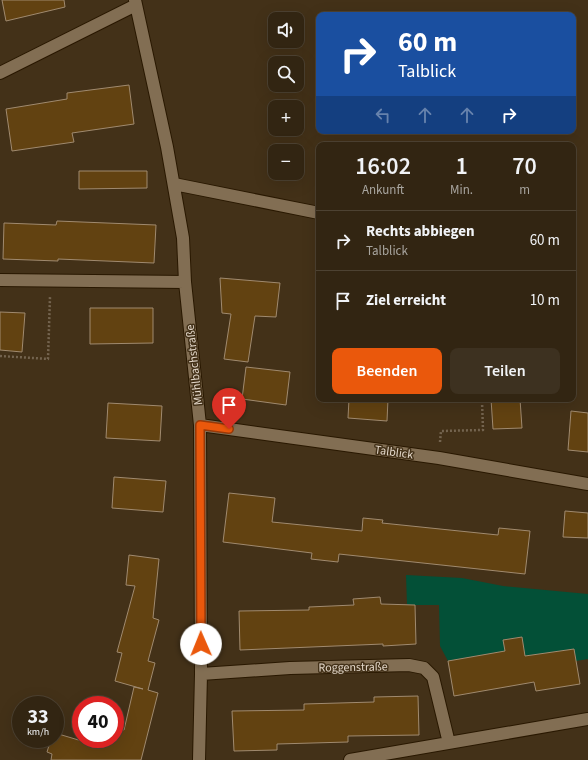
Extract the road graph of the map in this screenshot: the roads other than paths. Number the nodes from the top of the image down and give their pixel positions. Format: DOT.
graph roads {
  1 [pos="135,2"];
  2 [pos="0,73"];
  3 [pos="174,184"];
  4 [pos="316,212"];
  5 [pos="0,280"];
  6 [pos="185,282"];
  7 [pos="200,425"];
  8 [pos="588,484"];
  9 [pos="201,674"];
  10 [pos="588,719"];
  11 [pos="449,743"];
  12 [pos="200,760"];
  13 [pos="350,760"];
  1 -- 2 [label="street"];
  1 -- 3 [label="street, Mühlbachstraße"];
  3 -- 4 [label="street"];
  3 -- 6 [label="street, Mühlbachstraße"];
  5 -- 6 [label="street"];
  6 -- 7 [label="street, Mühlbachstraße"];
  7 -- 8 [label="street, Talblick"];
  7 -- 9 [label="street, Mühlbachstraße"];
  9 -- 11 [label="street, Roggenstraße"];
  9 -- 12 [label="street, Mühlbachstraße"];
  10 -- 11 [label="street"];
  11 -- 13 [label="street"];
}
